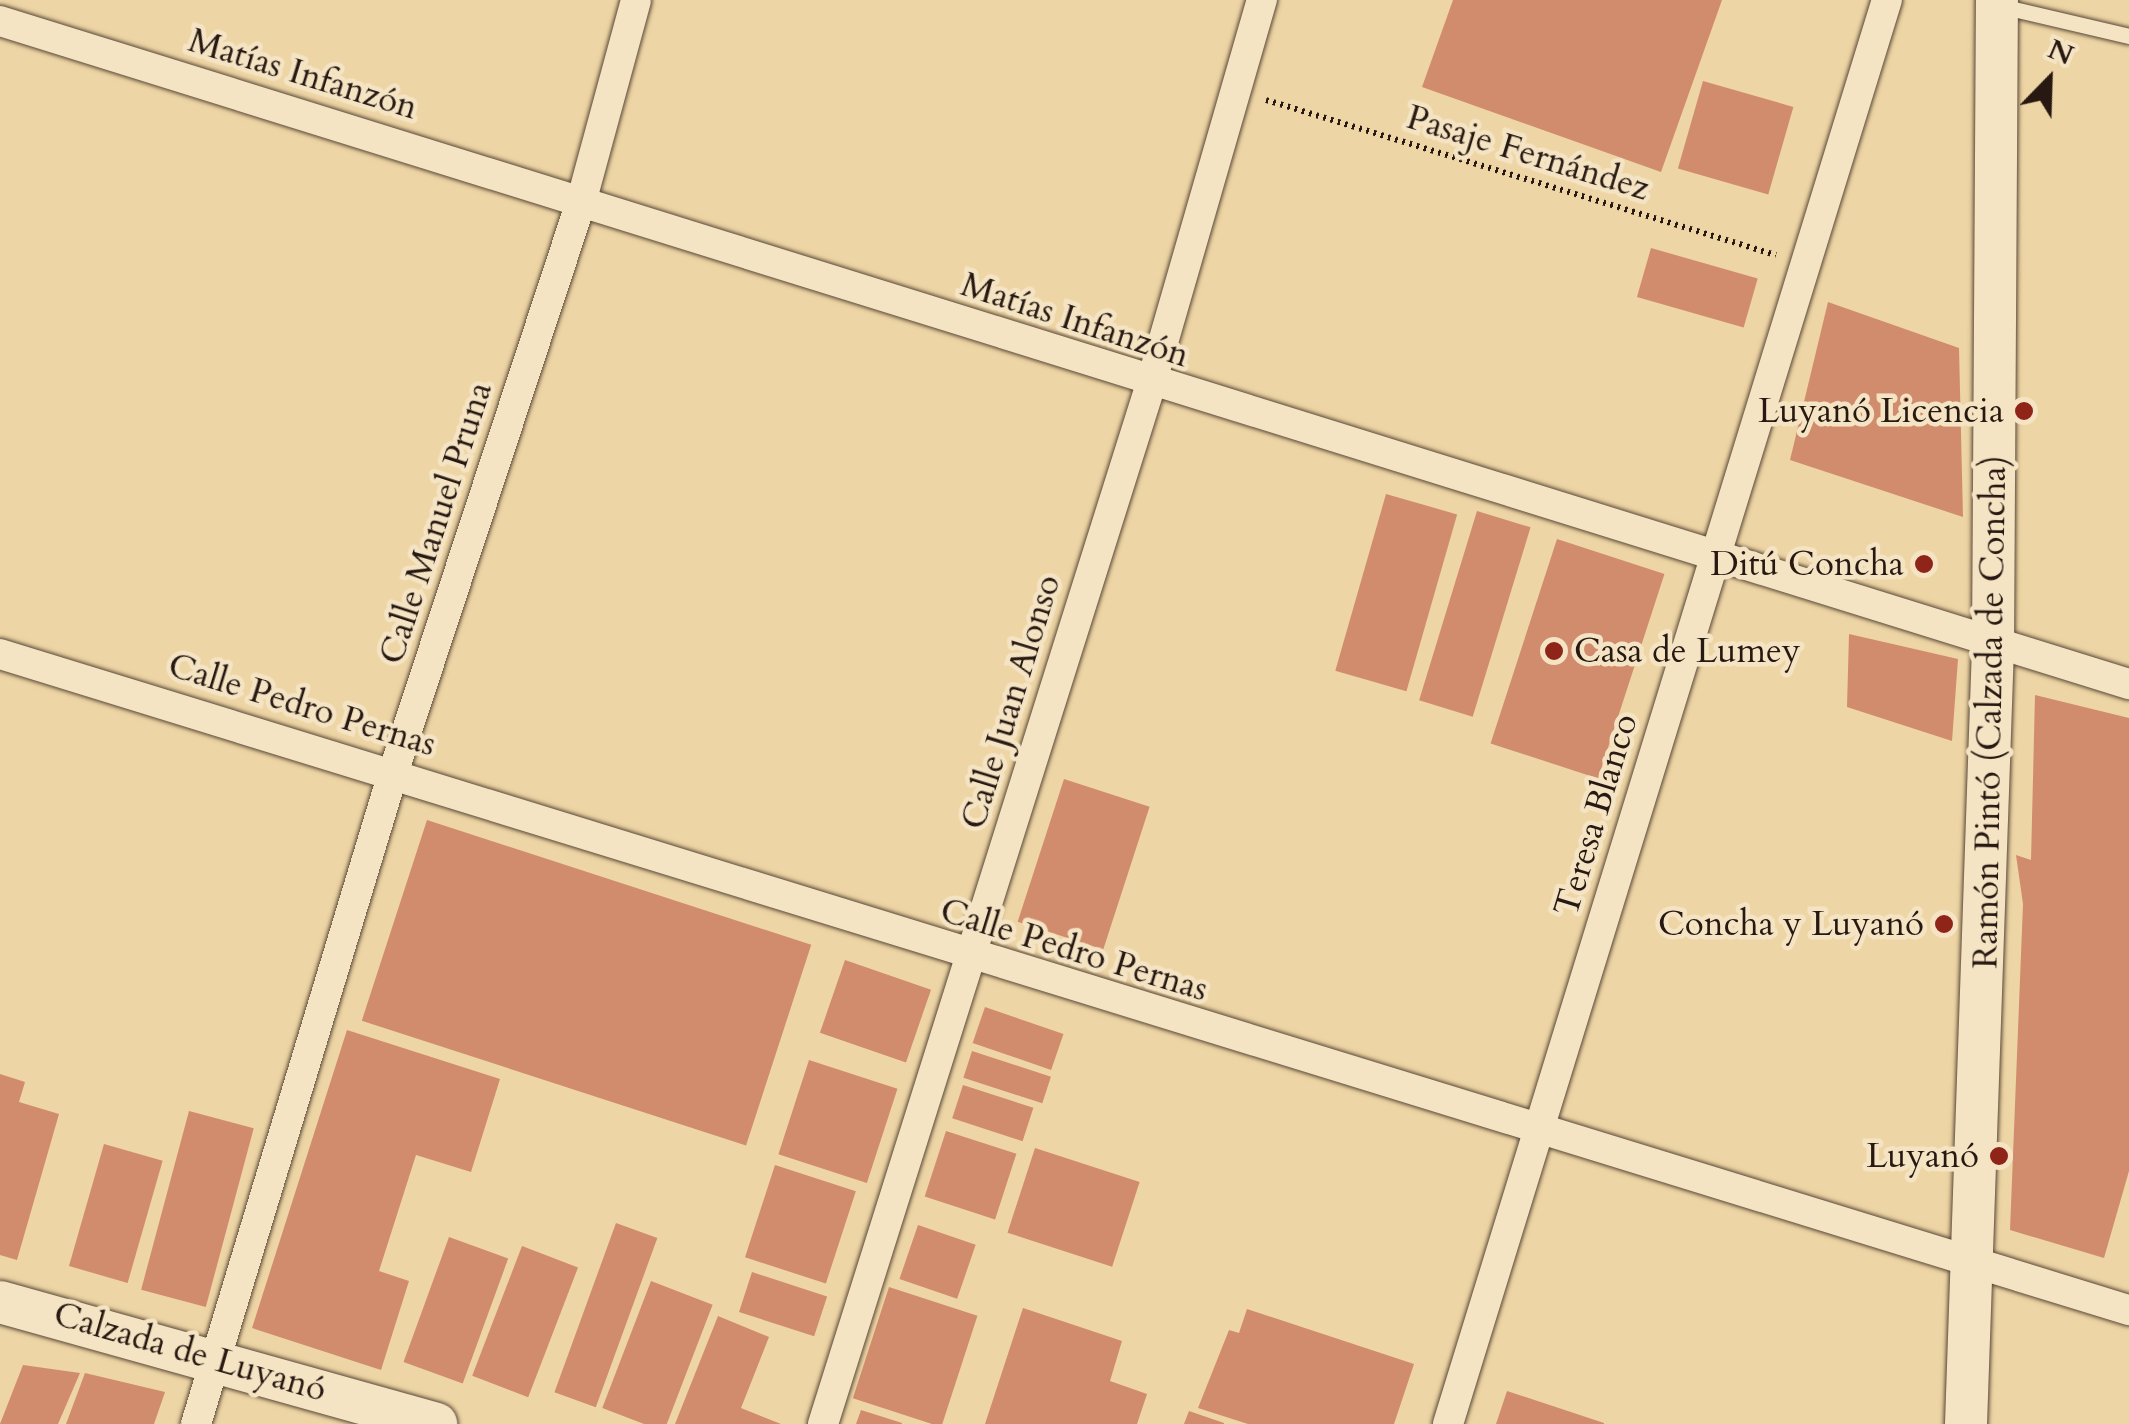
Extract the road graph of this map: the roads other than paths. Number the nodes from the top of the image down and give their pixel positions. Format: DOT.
graph roads {
  1 [pos="636,0"];
  2 [pos="1262,0"];
  3 [pos="1887,0"];
  4 [pos="1991,2"];
  5 [pos="0,21"];
  6 [pos="2129,36"];
  7 [pos="582,199"];
  8 [pos="1151,384"];
  9 [pos="1713,560"];
  10 [pos="1994,647"];
  11 [pos="0,654"];
  12 [pos="2129,684"];
  13 [pos="394,770"];
  14 [pos="970,958"];
  15 [pos="1538,1129"];
  16 [pos="1972,1266"];
  17 [pos="0,1302"];
  18 [pos="2128,1304"];
  19 [pos="218,1356"];
  20 [pos="196,1424"];
  21 [pos="436,1424"];
  22 [pos="823,1424"];
  23 [pos="1448,1424"];
  24 [pos="1966,1424"];
  1 -- 7 [label="street, Calle Manuel Pruna"];
  2 -- 8 [label="street, Calle Juan Alonso"];
  3 -- 9 [label="street, Teresa Blanco"];
  4 -- 6 [label="lane"];
  4 -- 10 [label="main road, Ramón Pintó (Calzada de Concha)"];
  5 -- 7 [label="street, Matías Infanzón"];
  7 -- 8 [label="street, Matías Infanzón"];
  7 -- 13 [label="street, Calle Manuel Pruna"];
  8 -- 9 [label="street, Matías Infanzón"];
  8 -- 14 [label="street, Calle Juan Alonso"];
  9 -- 10 [label="street, Matías Infanzón"];
  9 -- 15 [label="street, Teresa Blanco"];
  10 -- 12 [label="street, Matías Infanzón"];
  10 -- 16 [label="main road, Ramón Pintó (Calzada de Concha)"];
  11 -- 13 [label="street, Calle Pedro Pernas"];
  13 -- 14 [label="street, Calle Pedro Pernas"];
  13 -- 19 [label="street, Calle Manuel Pruna"];
  14 -- 15 [label="street, Calle Pedro Pernas"];
  14 -- 22 [label="street, Calle Juan Alonso"];
  15 -- 16 [label="street, Calle Pedro Pernas"];
  15 -- 23 [label="street, Teresa Blanco"];
  16 -- 18 [label="street, Calle Pedro Pernas"];
  16 -- 24 [label="main road, Ramón Pintó (Calzada de Concha)"];
  17 -- 19 [label="main road, Calzada de Luyanó"];
  19 -- 20 [label="street, Calle Manuel Pruna"];
  19 -- 21 [label="main road, Calzada de Luyanó"];
}
